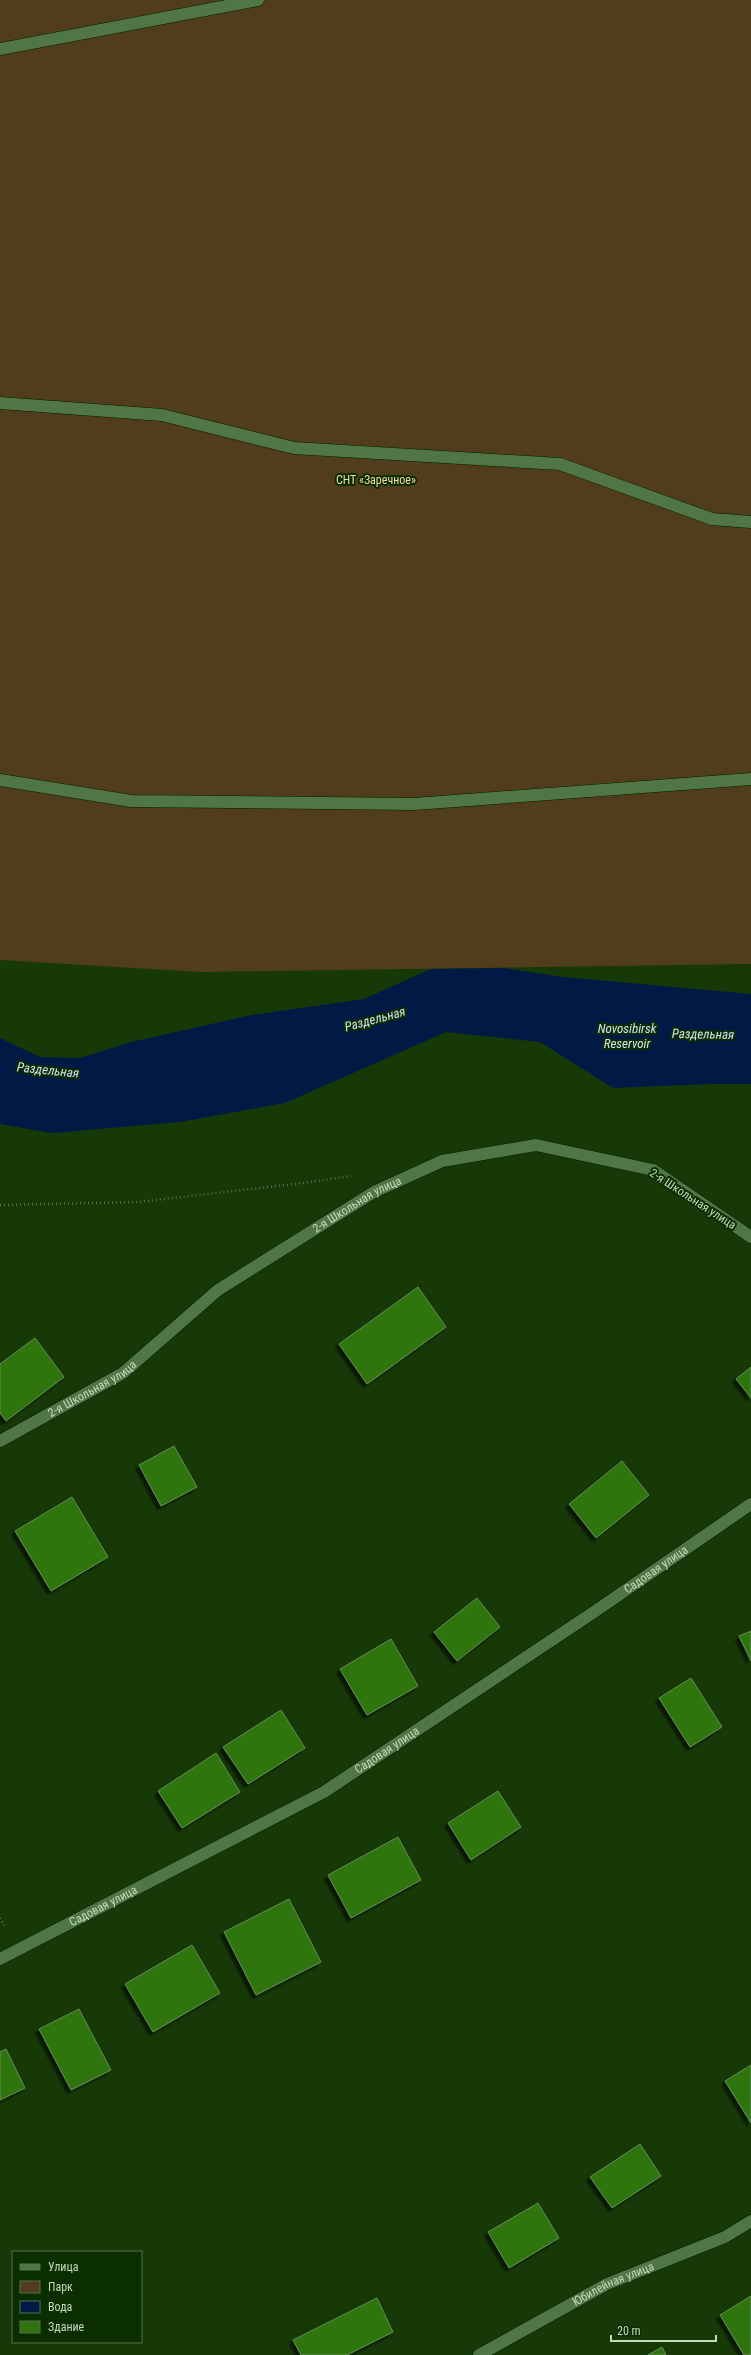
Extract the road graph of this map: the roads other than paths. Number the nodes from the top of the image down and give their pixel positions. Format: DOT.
graph roads {
  1 [pos="258,0"];
  2 [pos="0,49"];
  3 [pos="0,403"];
  4 [pos="751,522"];
  5 [pos="751,779"];
  6 [pos="0,780"];
  7 [pos="751,1237"];
  8 [pos="0,1440"];
  9 [pos="751,1504"];
  10 [pos="0,1958"];
  11 [pos="751,2221"];
  12 [pos="479,2355"];
  1 -- 2 [label="street"];
  3 -- 4 [label="street"];
  5 -- 6 [label="street"];
  7 -- 8 [label="street, 2-я Школьная улица"];
  9 -- 10 [label="street, Садовая улица"];
  11 -- 12 [label="street, Юбилейная улица"];
}
